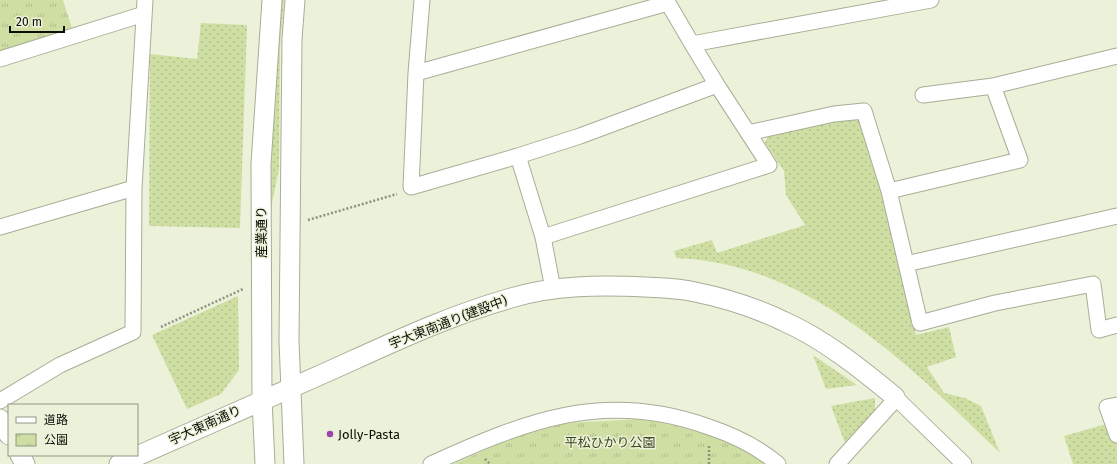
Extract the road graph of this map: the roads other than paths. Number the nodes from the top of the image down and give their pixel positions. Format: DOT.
graph roads {
  1 [pos="272,0"];
  2 [pos="296,0"];
  3 [pos="422,0"];
  4 [pos="931,0"];
  5 [pos="668,2"];
  6 [pos="144,7"];
  7 [pos="692,44"];
  8 [pos="1117,56"];
  9 [pos="0,59"];
  10 [pos="416,73"];
  11 [pos="717,85"];
  12 [pos="993,86"];
  13 [pos="923,95"];
  14 [pos="748,133"];
  15 [pos="518,156"];
  16 [pos="134,188"];
  17 [pos="889,191"];
  18 [pos="1117,216"];
  19 [pos="1,224"];
  20 [pos="543,237"];
  21 [pos="906,264"];
  22 [pos="553,289"];
  23 [pos="1117,325"];
  24 [pos="292,388"];
  25 [pos="895,397"];
  26 [pos="0,400"];
  27 [pos="262,400"];
  28 [pos="1117,405"];
  29 [pos="0,418"];
  30 [pos="8,433"];
  31 [pos="1117,435"];
  32 [pos="138,455"];
  33 [pos="137,456"];
  34 [pos="119,464"];
  35 [pos="265,464"];
  36 [pos="294,464"];
  37 [pos="431,464"];
  38 [pos="778,464"];
  39 [pos="837,464"];
  40 [pos="964,464"];
  1 -- 27 [label="street, 産業通り"];
  2 -- 24 [label="street"];
  3 -- 10 [label="street"];
  4 -- 7 [label="street"];
  5 -- 7 [label="street"];
  5 -- 10 [label="street"];
  6 -- 9 [label="street"];
  6 -- 16 [label="street"];
  7 -- 11 [label="street"];
  8 -- 12 [label="street"];
  10 -- 15 [label="street"];
  11 -- 14 [label="street"];
  11 -- 15 [label="street"];
  12 -- 13 [label="street"];
  12 -- 17 [label="street"];
  14 -- 17 [label="street"];
  14 -- 20 [label="street"];
  15 -- 20 [label="street"];
  16 -- 19 [label="street"];
  16 -- 26 [label="street"];
  17 -- 21 [label="street"];
  18 -- 21 [label="street"];
  20 -- 22 [label="street"];
  21 -- 23 [label="street"];
  22 -- 24 [label="street, 宇大東南通り(建設中)"];
  22 -- 25 [label="street, 宇大東南通り(建設中)"];
  24 -- 27 [label="street, 宇大東南通り"];
  24 -- 36 [label="street"];
  25 -- 39 [label="street"];
  25 -- 40 [label="street, 宇大東南通り(建設中)"];
  27 -- 32 [label="street, 宇大東南通り"];
  27 -- 35 [label="street, 産業通り"];
  28 -- 31 [label="street"];
  29 -- 30 [label="street"];
  33 -- 34 [label="street, 宇大東南通り"];
  37 -- 38 [label="street"];
}
